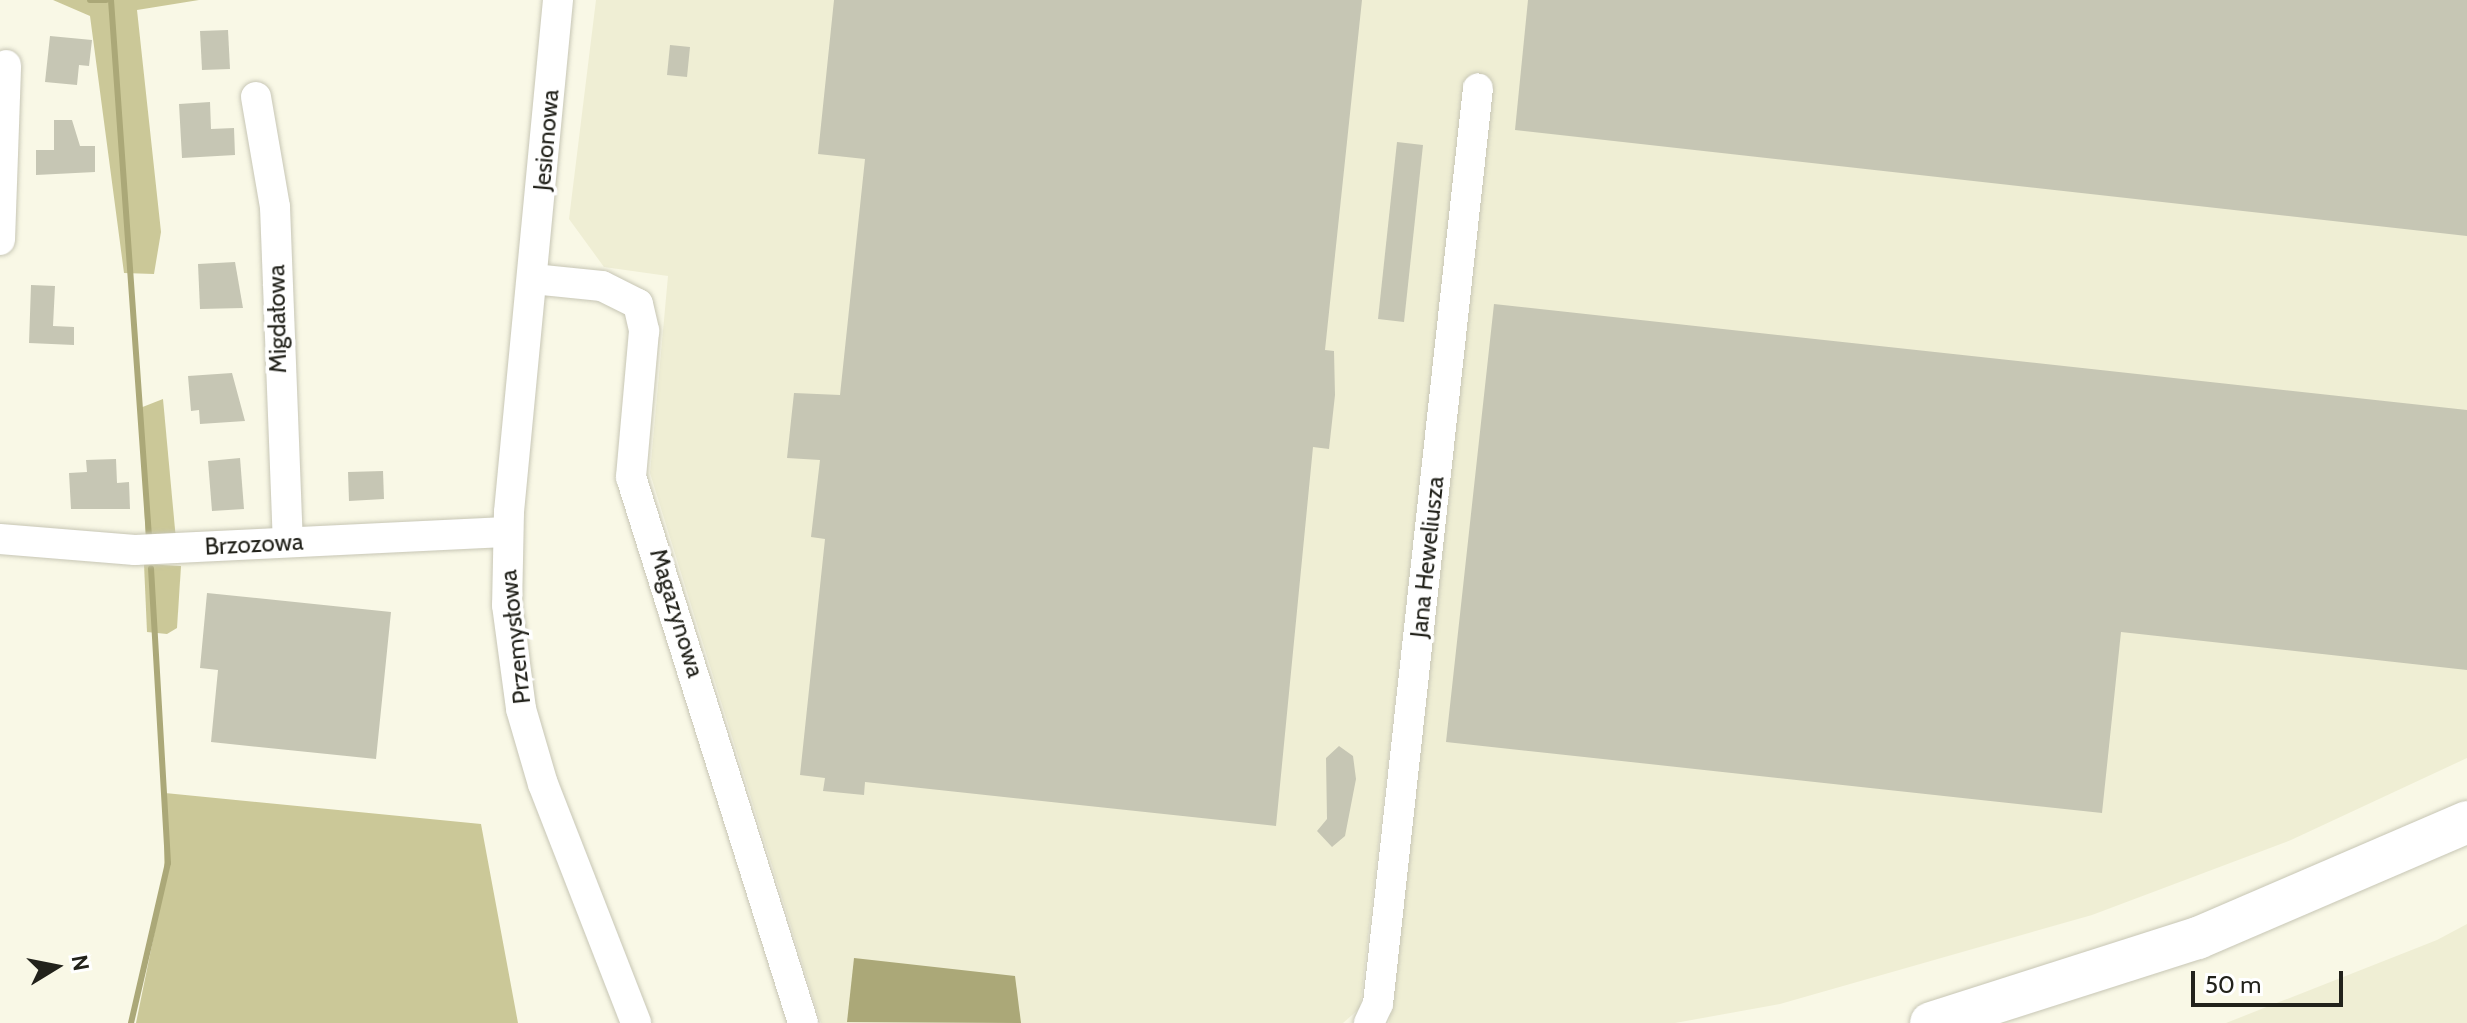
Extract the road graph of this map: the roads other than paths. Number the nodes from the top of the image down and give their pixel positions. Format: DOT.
graph roads {
  1 [pos="558,0"];
  2 [pos="6,65"];
  3 [pos="1478,88"];
  4 [pos="256,97"];
  5 [pos="0,240"];
  6 [pos="533,279"];
  7 [pos="508,532"];
  8 [pos="0,539"];
  9 [pos="288,542"];
  10 [pos="2467,822"];
  11 [pos="611,960"];
  12 [pos="619,1023"];
  13 [pos="636,1023"];
  14 [pos="659,1023"];
  15 [pos="803,1023"];
  16 [pos="1369,1023"];
  17 [pos="1931,1023"];
  1 -- 6 [label="street, Jesionowa"];
  2 -- 5 [label="street"];
  3 -- 16 [label="street, Jana Heweliusza"];
  4 -- 9 [label="street, Migdałowa"];
  6 -- 7 [label="street, Przemysłowa"];
  6 -- 15 [label="street, Magazynowa"];
  7 -- 9 [label="street, Brzozowa"];
  7 -- 11 [label="street, Przemysłowa"];
  8 -- 9 [label="street, Brzozowa"];
  10 -- 17 [label="highway"];
  11 -- 12 [label="street"];
  11 -- 13 [label="street, Przemysłowa"];
  11 -- 14 [label="street"];
}
